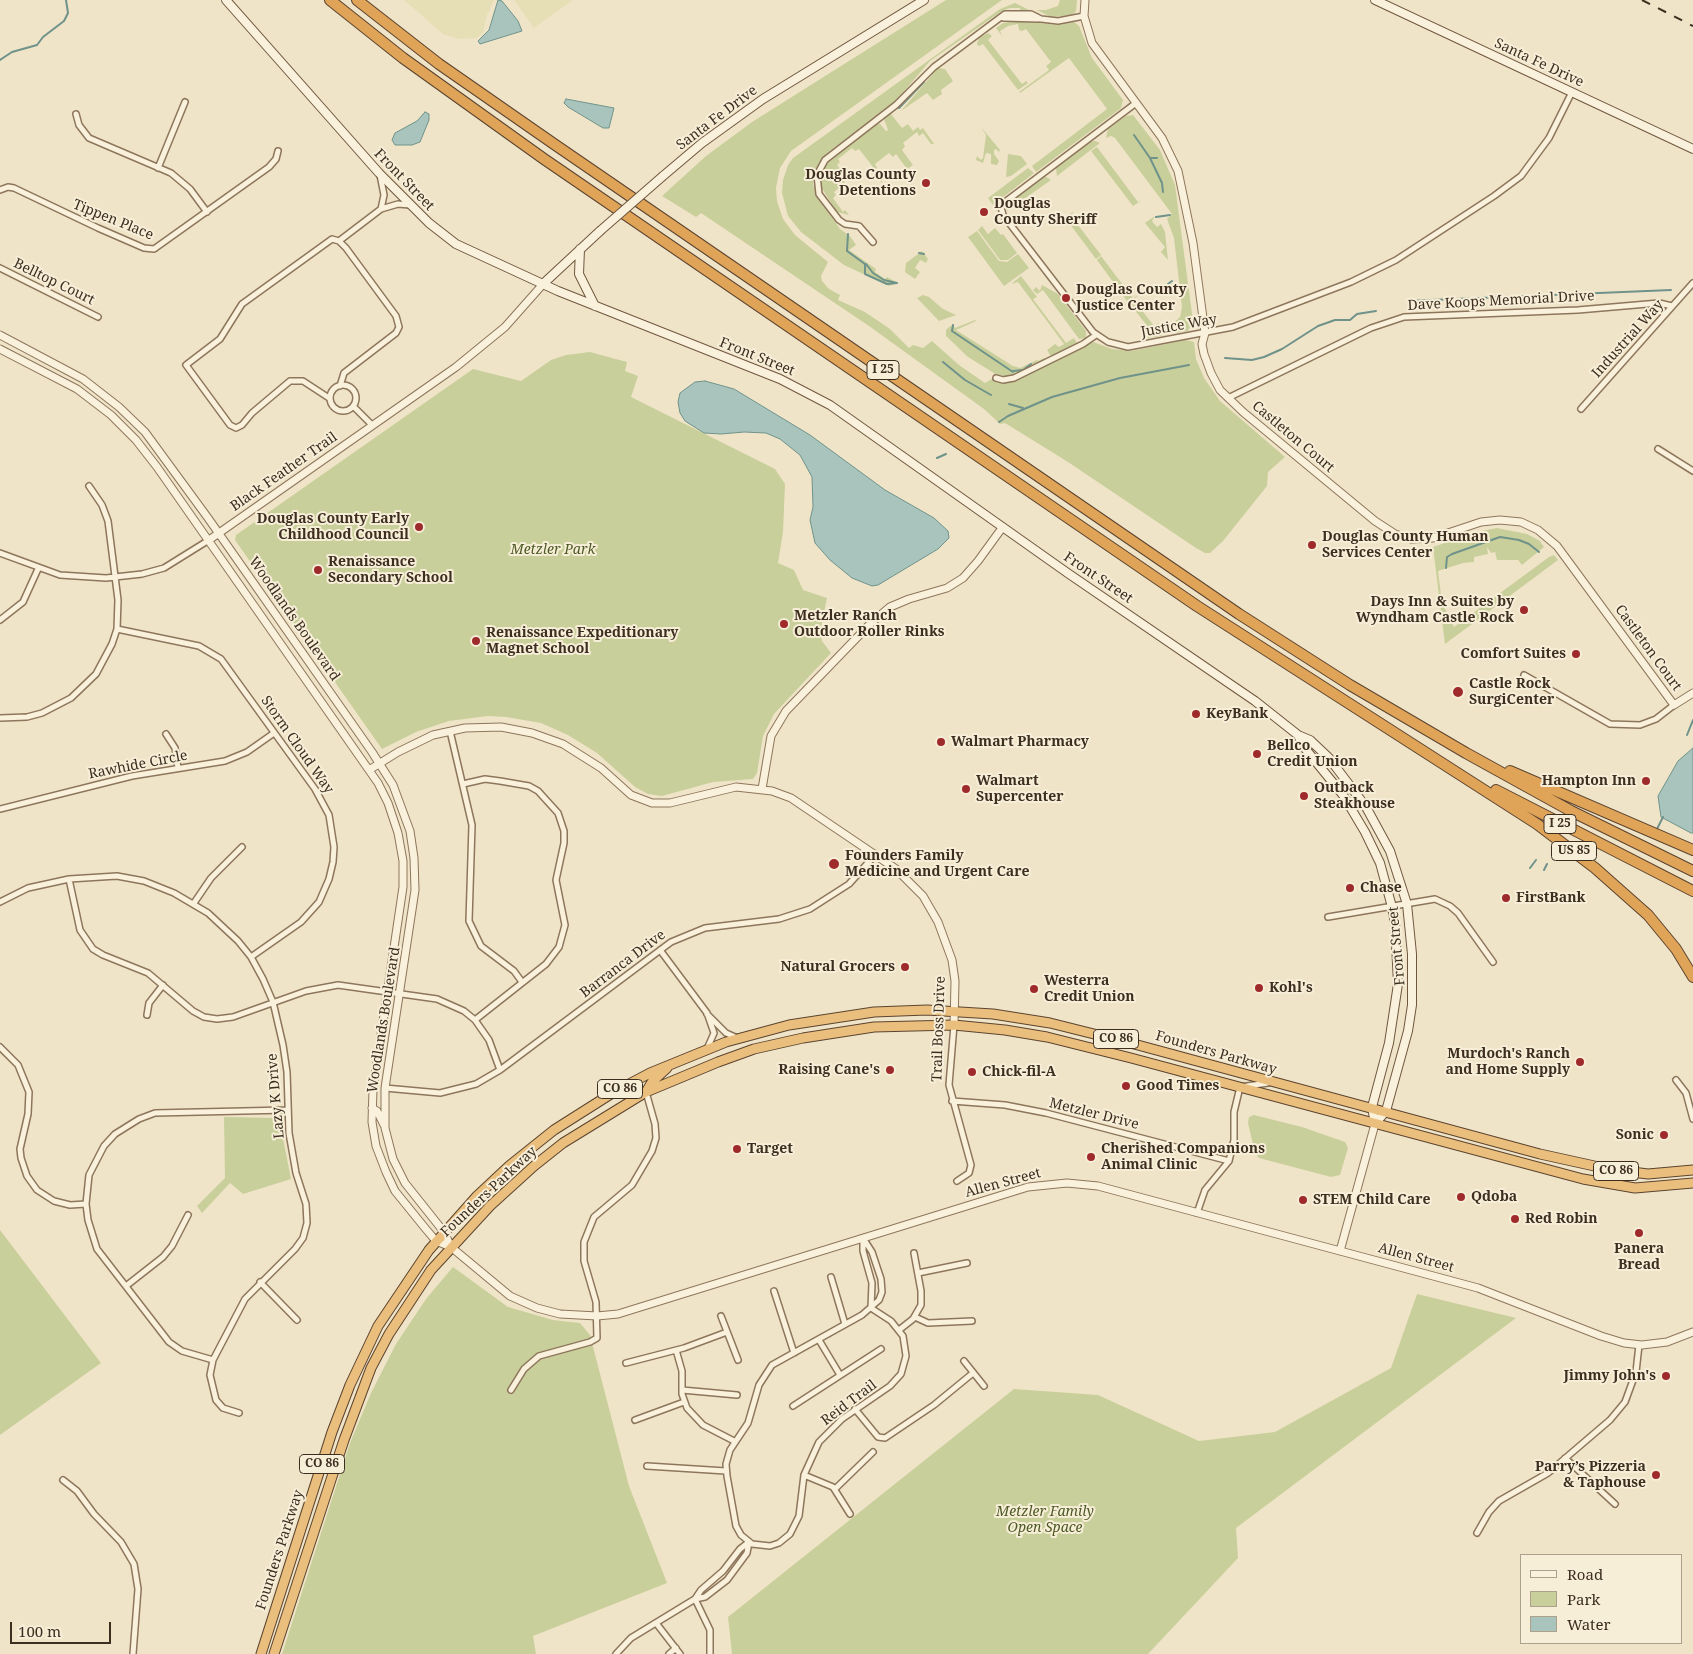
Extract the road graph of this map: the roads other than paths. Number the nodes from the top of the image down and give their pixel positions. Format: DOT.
graph roads {
  1 [pos="226,0"];
  2 [pos="330,0"];
  3 [pos="357,0"];
  4 [pos="924,0"];
  5 [pos="1085,0"];
  6 [pos="1375,0"];
  7 [pos="1084,16"];
  8 [pos="1572,92"];
  9 [pos="186,102"];
  10 [pos="1136,103"];
  11 [pos="76,114"];
  12 [pos="1693,149"];
  13 [pos="278,151"];
  14 [pos="158,168"];
  15 [pos="379,173"];
  16 [pos="0,190"];
  17 [pos="410,205"];
  18 [pos="382,209"];
  19 [pos="207,212"];
  20 [pos="339,241"];
  21 [pos="873,242"];
  22 [pos="580,249"];
  23 [pos="0,268"];
  24 [pos="544,283"];
  25 [pos="1693,283"];
  26 [pos="595,306"];
  27 [pos="1672,306"];
  28 [pos="98,317"];
  29 [pos="1205,333"];
  30 [pos="0,335"];
  31 [pos="1096,335"];
  32 [pos="0,349"];
  33 [pos="996,378"];
  34 [pos="340,386"];
  35 [pos="329,398"];
  36 [pos="1228,398"];
  37 [pos="353,406"];
  38 [pos="1581,409"];
  39 [pos="372,425"];
  40 [pos="1658,449"];
  41 [pos="1693,471"];
  42 [pos="89,486"];
  43 [pos="1002,528"];
  44 [pos="218,533"];
  45 [pos="208,540"];
  46 [pos="0,553"];
  47 [pos="38,569"];
  48 [pos="116,578"];
  49 [pos="0,620"];
  50 [pos="117,629"];
  51 [pos="1524,675"];
  52 [pos="1693,693"];
  53 [pos="1674,705"];
  54 [pos="0,718"];
  55 [pos="450,731"];
  56 [pos="274,733"];
  57 [pos="166,734"];
  58 [pos="1298,735"];
  59 [pos="1429,754"];
  60 [pos="1466,754"];
  61 [pos="379,763"];
  62 [pos="178,768"];
  63 [pos="369,770"];
  64 [pos="463,784"];
  65 [pos="762,789"];
  66 [pos="0,809"];
  67 [pos="242,847"];
  68 [pos="1693,850"];
  69 [pos="876,854"];
  70 [pos="1693,871"];
  71 [pos="69,879"];
  72 [pos="1693,890"];
  73 [pos="0,902"];
  74 [pos="194,903"];
  75 [pos="1407,904"];
  76 [pos="1392,907"];
  77 [pos="1328,917"];
  78 [pos="660,950"];
  79 [pos="251,957"];
  80 [pos="1493,962"];
  81 [pos="1693,978"];
  82 [pos="522,982"];
  83 [pos="163,984"];
  84 [pos="388,991"];
  85 [pos="400,993"];
  86 [pos="273,1002"];
  87 [pos="955,1011"];
  88 [pos="707,1013"];
  89 [pos="147,1015"];
  90 [pos="475,1020"];
  91 [pos="954,1025"];
  92 [pos="737,1038"];
  93 [pos="0,1047"];
  94 [pos="706,1049"];
  95 [pos="672,1063"];
  96 [pos="500,1070"];
  97 [pos="1676,1080"];
  98 [pos="1273,1083"];
  99 [pos="1240,1087"];
  100 [pos="385,1088"];
  101 [pos="646,1092"];
  102 [pos="952,1101"];
  103 [pos="1372,1107"];
  104 [pos="372,1108"];
  105 [pos="287,1110"];
  106 [pos="1386,1111"];
  107 [pos="1693,1119"];
  108 [pos="1375,1124"];
  109 [pos="385,1128"];
  110 [pos="1229,1161"];
  111 [pos="1693,1170"];
  112 [pos="957,1182"];
  113 [pos="1693,1183"];
  114 [pos="86,1204"];
  115 [pos="1197,1213"];
  116 [pos="188,1215"];
  117 [pos="444,1232"];
  118 [pos="863,1238"];
  119 [pos="436,1241"];
  120 [pos="451,1247"];
  121 [pos="1340,1252"];
  122 [pos="914,1253"];
  123 [pos="967,1263"];
  124 [pos="918,1273"];
  125 [pos="831,1277"];
  126 [pos="260,1282"];
  127 [pos="126,1286"];
  128 [pos="774,1291"];
  129 [pos="871,1308"];
  130 [pos="597,1316"];
  131 [pos="721,1316"];
  132 [pos="915,1317"];
  133 [pos="297,1320"];
  134 [pos="972,1321"];
  135 [pos="845,1324"];
  136 [pos="899,1330"];
  137 [pos="727,1332"];
  138 [pos="1693,1332"];
  139 [pos="819,1340"];
  140 [pos="1639,1345"];
  141 [pos="882,1349"];
  142 [pos="676,1350"];
  143 [pos="794,1353"];
  144 [pos="213,1360"];
  145 [pos="738,1360"];
  146 [pos="964,1360"];
  147 [pos="626,1363"];
  148 [pos="974,1373"];
  149 [pos="840,1375"];
  150 [pos="984,1386"];
  151 [pos="511,1390"];
  152 [pos="682,1390"];
  153 [pos="737,1395"];
  154 [pos="684,1402"];
  155 [pos="792,1406"];
  156 [pos="855,1409"];
  157 [pos="239,1413"];
  158 [pos="636,1420"];
  159 [pos="734,1442"];
  160 [pos="873,1452"];
  161 [pos="1565,1458"];
  162 [pos="647,1466"];
  163 [pos="726,1471"];
  164 [pos="804,1475"];
  165 [pos="63,1480"];
  166 [pos="835,1489"];
  167 [pos="1615,1504"];
  168 [pos="850,1514"];
  169 [pos="1477,1534"];
  170 [pos="748,1542"];
  171 [pos="695,1599"];
  172 [pos="656,1623"];
  173 [pos="676,1648"];
  174 [pos="134,1654"];
  175 [pos="261,1654"];
  176 [pos="274,1654"];
  177 [pos="616,1654"];
  178 [pos="669,1654"];
  179 [pos="680,1654"];
  180 [pos="710,1654"];
  1 -- 15 [label="main road, Front Street"];
  2 -- 59 [label="highway, I 25"];
  3 -- 60 [label="highway, I 25"];
  4 -- 22 [label="main road, Santa Fe Drive, bridge"];
  5 -- 7 [label="street, Castleton Court"];
  6 -- 8 [label="main road, Santa Fe Drive"];
  7 -- 10 [label="street, Castleton Court"];
  7 -- 21 [label="street"];
  8 -- 12 [label="main road, Santa Fe Drive"];
  8 -- 29 [label="street, Justice Way"];
  9 -- 14 [label="street"];
  10 -- 29 [label="street, Castleton Court"];
  10 -- 31 [label="street, Justice Way"];
  11 -- 14 [label="street"];
  13 -- 19 [label="street, Tippen Place"];
  14 -- 19 [label="street"];
  15 -- 17 [label="main road, Front Street"];
  15 -- 18 [label="street"];
  16 -- 19 [label="street, Tippen Place"];
  17 -- 18 [label="street"];
  17 -- 24 [label="main road, Front Street"];
  18 -- 20 [label="street"];
  20 -- 34 [label="street"];
  20 -- 35 [label="street"];
  22 -- 24 [label="main road, Santa Fe Drive"];
  22 -- 26 [label="main road"];
  23 -- 28 [label="street, Belltop Court"];
  24 -- 26 [label="main road, Front Street"];
  24 -- 39 [label="street, Black Feather Trail"];
  25 -- 27 [label="street, Industrial Way"];
  26 -- 43 [label="main road, Front Street"];
  27 -- 36 [label="street, Dave Koops Memorial Drive"];
  27 -- 38 [label="street, Industrial Way"];
  29 -- 31 [label="street, Justice Way"];
  29 -- 36 [label="street, Castleton Court"];
  30 -- 44 [label="street, Woodlands Boulevard"];
  31 -- 33 [label="street"];
  32 -- 45 [label="street, Woodlands Boulevard"];
  34 -- 35 [label="street"];
  34 -- 37 [label="street"];
  35 -- 37 [label="street"];
  36 -- 53 [label="street, Castleton Court"];
  37 -- 39 [label="street"];
  39 -- 44 [label="street, Black Feather Trail"];
  40 -- 41 [label="street"];
  42 -- 48 [label="street"];
  43 -- 58 [label="main road, Front Street"];
  43 -- 65 [label="street"];
  44 -- 45 [label="street, Black Feather Trail"];
  44 -- 61 [label="street, Woodlands Boulevard"];
  45 -- 48 [label="street, Black Feather Trail"];
  45 -- 63 [label="street, Woodlands Boulevard"];
  46 -- 47 [label="street, Black Feather Trail"];
  47 -- 48 [label="street, Black Feather Trail"];
  47 -- 49 [label="street"];
  48 -- 50 [label="street"];
  50 -- 54 [label="street"];
  50 -- 56 [label="street, Storm Cloud Way"];
  51 -- 53 [label="street"];
  52 -- 53 [label="street"];
  55 -- 61 [label="street, Trail Boss Drive"];
  55 -- 64 [label="street"];
  55 -- 65 [label="street, Trail Boss Drive"];
  56 -- 62 [label="street, Rawhide Circle"];
  56 -- 79 [label="street, Storm Cloud Way"];
  57 -- 62 [label="street"];
  58 -- 75 [label="main road, Front Street"];
  58 -- 76 [label="main road, Front Street"];
  59 -- 72 [label="highway, I 25"];
  59 -- 81 [label="highway, US 85"];
  60 -- 68 [label="highway"];
  60 -- 70 [label="highway, I 25"];
  61 -- 63 [label="street, Trail Boss Drive"];
  61 -- 85 [label="street, Woodlands Boulevard"];
  62 -- 66 [label="street, Rawhide Circle"];
  63 -- 84 [label="street, Woodlands Boulevard"];
  64 -- 82 [label="street"];
  64 -- 82 [label="street"];
  65 -- 69 [label="street, Trail Boss Drive"];
  67 -- 74 [label="street"];
  69 -- 78 [label="street, Barranca Drive"];
  69 -- 87 [label="street, Trail Boss Drive"];
  71 -- 73 [label="street, Lazy K Drive"];
  71 -- 74 [label="street, Lazy K Drive"];
  71 -- 83 [label="street"];
  74 -- 79 [label="street, Lazy K Drive"];
  75 -- 76 [label="street"];
  75 -- 80 [label="street"];
  75 -- 106 [label="main road, Front Street"];
  76 -- 77 [label="street"];
  76 -- 103 [label="main road, Front Street"];
  78 -- 88 [label="street"];
  78 -- 96 [label="street, Barranca Drive"];
  79 -- 86 [label="street, Lazy K Drive"];
  82 -- 90 [label="street"];
  83 -- 86 [label="street"];
  83 -- 89 [label="street"];
  84 -- 85 [label="street"];
  84 -- 86 [label="street"];
  84 -- 104 [label="street, Woodlands Boulevard"];
  85 -- 90 [label="street"];
  85 -- 100 [label="street, Woodlands Boulevard"];
  86 -- 105 [label="street, Lazy K Drive"];
  87 -- 91 [label="street, Trail Boss Drive"];
  87 -- 92 [label="highway, Founders Parkway / CO 86"];
  87 -- 98 [label="highway, Founders Parkway / CO 86"];
  88 -- 92 [label="street"];
  88 -- 94 [label="street"];
  90 -- 96 [label="street"];
  91 -- 99 [label="highway, Founders Parkway / CO 86"];
  91 -- 101 [label="highway, Founders Parkway / CO 86"];
  91 -- 102 [label="street, Trail Boss Drive"];
  92 -- 94 [label="highway, Founders Parkway / CO 86"];
  93 -- 114 [label="street"];
  94 -- 95 [label="highway, Founders Parkway / CO 86"];
  95 -- 101 [label="highway"];
  95 -- 117 [label="highway, Founders Parkway / CO 86"];
  96 -- 100 [label="street, Barranca Drive"];
  97 -- 107 [label="street"];
  98 -- 99 [label="street"];
  98 -- 103 [label="highway, Founders Parkway / CO 86"];
  99 -- 108 [label="highway, Founders Parkway / CO 86"];
  99 -- 110 [label="street"];
  100 -- 109 [label="street, Woodlands Boulevard"];
  101 -- 120 [label="highway, Founders Parkway / CO 86"];
  101 -- 130 [label="street"];
  102 -- 110 [label="street, Metzler Drive"];
  102 -- 112 [label="street, Trail Boss Drive"];
  103 -- 106 [label="highway, Founders Parkway / CO 86"];
  103 -- 108 [label="main road, Front Street"];
  104 -- 109 [label="street"];
  104 -- 119 [label="street, Woodlands Boulevard"];
  105 -- 114 [label="street"];
  105 -- 126 [label="street, Lazy K Drive"];
  106 -- 108 [label="main road, Front Street"];
  106 -- 111 [label="highway, Founders Parkway / CO 86"];
  108 -- 113 [label="highway, Founders Parkway / CO 86"];
  108 -- 121 [label="street, Front Street"];
  109 -- 117 [label="street, Woodlands Boulevard"];
  110 -- 115 [label="street"];
  114 -- 127 [label="street"];
  115 -- 118 [label="street, Allen Street"];
  115 -- 121 [label="street, Allen Street"];
  116 -- 127 [label="street"];
  117 -- 119 [label="highway, Founders Parkway / CO 86"];
  117 -- 120 [label="street, Woodlands Boulevard"];
  118 -- 129 [label="street"];
  118 -- 129 [label="street"];
  118 -- 130 [label="street, Allen Street"];
  119 -- 120 [label="street, Woodlands Boulevard"];
  119 -- 175 [label="highway, Founders Parkway / CO 86"];
  120 -- 130 [label="street, Allen Street"];
  120 -- 176 [label="highway, Founders Parkway / CO 86"];
  121 -- 140 [label="street, Allen Street"];
  122 -- 124 [label="street"];
  123 -- 124 [label="street"];
  124 -- 132 [label="street"];
  125 -- 135 [label="street"];
  126 -- 133 [label="street"];
  126 -- 144 [label="street, Lazy K Drive"];
  127 -- 144 [label="street"];
  128 -- 143 [label="street"];
  129 -- 135 [label="street"];
  129 -- 136 [label="street"];
  130 -- 151 [label="street"];
  131 -- 137 [label="street"];
  132 -- 134 [label="street"];
  132 -- 136 [label="street"];
  135 -- 139 [label="street"];
  136 -- 156 [label="street, Reid Trail"];
  137 -- 142 [label="street"];
  137 -- 145 [label="street"];
  138 -- 140 [label="street, Allen Street"];
  139 -- 143 [label="street"];
  139 -- 149 [label="street"];
  140 -- 161 [label="street"];
  141 -- 149 [label="street"];
  142 -- 147 [label="street"];
  142 -- 152 [label="street"];
  143 -- 159 [label="street"];
  144 -- 157 [label="street, Lazy K Drive"];
  146 -- 148 [label="street"];
  148 -- 150 [label="street"];
  148 -- 156 [label="street"];
  149 -- 155 [label="street"];
  152 -- 153 [label="street"];
  152 -- 154 [label="street"];
  154 -- 158 [label="street"];
  154 -- 159 [label="street"];
  156 -- 164 [label="street, Reid Trail"];
  159 -- 163 [label="street"];
  160 -- 166 [label="street"];
  161 -- 167 [label="street"];
  161 -- 169 [label="street"];
  162 -- 163 [label="street"];
  163 -- 170 [label="street"];
  164 -- 166 [label="street"];
  164 -- 170 [label="street, Reid Trail"];
  165 -- 174 [label="street"];
  166 -- 168 [label="street"];
  170 -- 171 [label="street"];
  170 -- 171 [label="street"];
  171 -- 172 [label="street"];
  171 -- 180 [label="street"];
  172 -- 173 [label="street"];
  172 -- 177 [label="street"];
  173 -- 178 [label="street"];
  173 -- 179 [label="street"];
}
